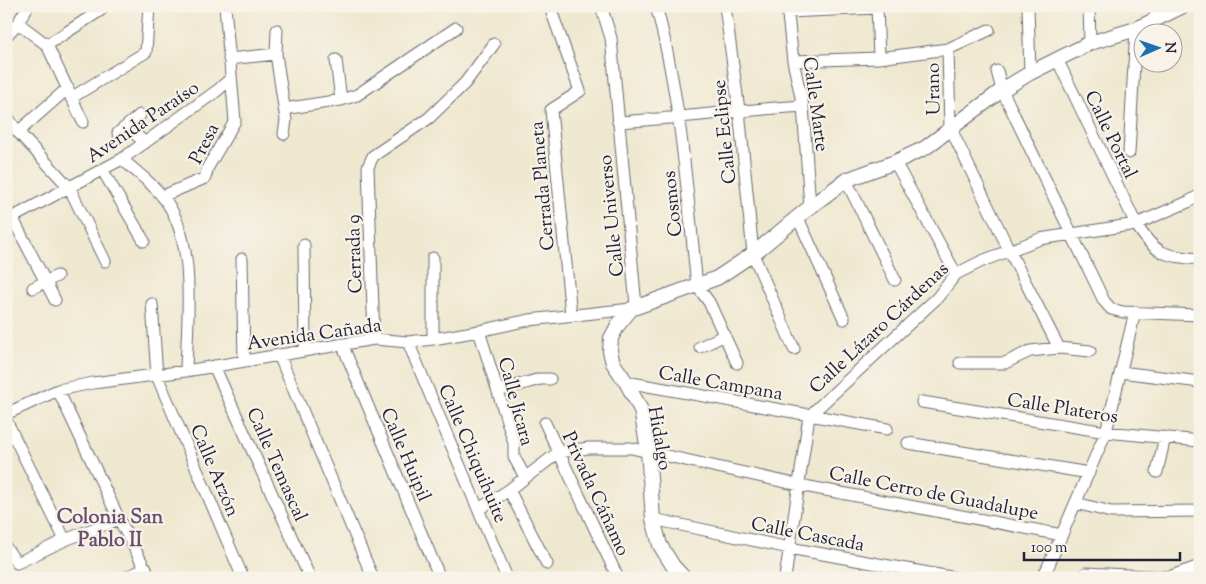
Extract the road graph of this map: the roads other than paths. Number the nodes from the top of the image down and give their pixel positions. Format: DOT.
graph roads {
  1 [pos="28,6"];
  2 [pos="100,6"];
  3 [pos="149,6"];
  4 [pos="224,6"];
  5 [pos="601,6"];
  6 [pos="656,6"];
  7 [pos="725,6"];
  8 [pos="1028,6"];
  9 [pos="1089,6"];
  10 [pos="1183,6"];
  11 [pos="877,7"];
  12 [pos="788,9"];
  13 [pos="1156,12"];
  14 [pos="552,13"];
  15 [pos="1144,22"];
  16 [pos="18,23"];
  17 [pos="456,28"];
  18 [pos="277,30"];
  19 [pos="989,30"];
  20 [pos="1134,30"];
  21 [pos="6,36"];
  22 [pos="1090,43"];
  23 [pos="494,44"];
  24 [pos="46,45"];
  25 [pos="948,49"];
  26 [pos="276,54"];
  27 [pos="879,58"];
  28 [pos="229,59"];
  29 [pos="1057,59"];
  30 [pos="336,60"];
  31 [pos="793,61"];
  32 [pos="1134,64"];
  33 [pos="997,71"];
  34 [pos="1030,73"];
  35 [pos="230,79"];
  36 [pos="1002,90"];
  37 [pos="69,93"];
  38 [pos="341,100"];
  39 [pos="803,106"];
  40 [pos="284,109"];
  41 [pos="739,110"];
  42 [pos="140,115"];
  43 [pos="679,118"];
  44 [pos="6,120"];
  45 [pos="84,122"];
  46 [pos="618,122"];
  47 [pos="950,127"];
  48 [pos="18,132"];
  49 [pos="284,134"];
  50 [pos="145,143"];
  51 [pos="1129,153"];
  52 [pos="122,159"];
  53 [pos="895,162"];
  54 [pos="103,171"];
  55 [pos="846,180"];
  56 [pos="69,187"];
  57 [pos="1200,194"];
  58 [pos="163,196"];
  59 [pos="810,206"];
  60 [pos="8,217"];
  61 [pos="798,218"];
  62 [pos="1136,224"];
  63 [pos="1071,233"];
  64 [pos="144,241"];
  65 [pos="304,245"];
  66 [pos="1009,250"];
  67 [pos="754,254"];
  68 [pos="433,258"];
  69 [pos="1200,258"];
  70 [pos="242,259"];
  71 [pos="105,261"];
  72 [pos="956,274"];
  73 [pos="57,276"];
  74 [pos="895,280"];
  75 [pos="46,282"];
  76 [pos="697,286"];
  77 [pos="33,288"];
  78 [pos="55,300"];
  79 [pos="152,304"];
  80 [pos="634,307"];
  81 [pos="1135,312"];
  82 [pos="571,315"];
  83 [pos="1200,315"];
  84 [pos="844,319"];
  85 [pos="479,332"];
  86 [pos="725,335"];
  87 [pos="374,339"];
  88 [pos="433,339"];
  89 [pos="408,342"];
  90 [pos="342,344"];
  91 [pos="700,347"];
  92 [pos="1059,348"];
  93 [pos="794,349"];
  94 [pos="305,350"];
  95 [pos="1090,351"];
  96 [pos="279,355"];
  97 [pos="244,360"];
  98 [pos="737,363"];
  99 [pos="960,363"];
  100 [pos="214,366"];
  101 [pos="186,371"];
  102 [pos="1121,372"];
  103 [pos="157,376"];
  104 [pos="550,379"];
  105 [pos="626,382"];
  106 [pos="1200,382"];
  107 [pos="58,390"];
  108 [pos="498,391"];
  109 [pos="922,402"];
  110 [pos="6,414"];
  111 [pos="809,416"];
  112 [pos="6,420"];
  113 [pos="545,423"];
  114 [pos="887,429"];
  115 [pos="1106,432"];
  116 [pos="1165,437"];
  117 [pos="1200,441"];
  118 [pos="908,443"];
  119 [pos="648,450"];
  120 [pos="559,452"];
  121 [pos="1157,472"];
  122 [pos="1089,473"];
  123 [pos="525,478"];
  124 [pos="798,485"];
  125 [pos="509,490"];
  126 [pos="1076,503"];
  127 [pos="479,509"];
  128 [pos="1200,511"];
  129 [pos="120,519"];
  130 [pos="653,520"];
  131 [pos="1062,535"];
  132 [pos="65,540"];
  133 [pos="6,548"];
  134 [pos="789,548"];
  135 [pos="547,564"];
  136 [pos="1200,566"];
  137 [pos="148,573"];
  138 [pos="1086,575"];
  139 [pos="125,578"];
  140 [pos="243,578"];
  141 [pos="310,578"];
  142 [pos="373,578"];
  143 [pos="440,578"];
  144 [pos="507,578"];
  145 [pos="618,578"];
  146 [pos="684,578"];
  147 [pos="785,578"];
  148 [pos="956,578"];
  149 [pos="1042,578"];
  1 -- 16 [label="street"];
  2 -- 24 [label="street"];
  3 -- 37 [label="street"];
  4 -- 28 [label="street"];
  5 -- 46 [label="street, Calle Universo"];
  6 -- 43 [label="street, Cosmos"];
  7 -- 41 [label="street, Calle Eclipse"];
  8 -- 34 [label="street"];
  9 -- 22 [label="street"];
  10 -- 13 [label="street"];
  11 -- 12 [label="street"];
  11 -- 27 [label="street"];
  12 -- 31 [label="street, Calle Marte"];
  13 -- 15 [label="street"];
  14 -- 82 [label="street, Cerrada Planeta"];
  16 -- 21 [label="street"];
  16 -- 24 [label="street"];
  17 -- 38 [label="street"];
  18 -- 26 [label="street"];
  19 -- 25 [label="street"];
  20 -- 22 [label="street"];
  22 -- 29 [label="street"];
  23 -- 87 [label="street, Cerrada 9"];
  24 -- 37 [label="street"];
  25 -- 27 [label="street"];
  25 -- 47 [label="street, Urano"];
  26 -- 28 [label="street"];
  26 -- 40 [label="street"];
  27 -- 31 [label="street"];
  28 -- 35 [label="street"];
  29 -- 34 [label="street"];
  29 -- 62 [label="street, Calle Portal"];
  30 -- 38 [label="street"];
  31 -- 39 [label="street, Calle Marte"];
  32 -- 51 [label="street"];
  33 -- 36 [label="street"];
  34 -- 36 [label="street"];
  35 -- 50 [label="street, Avenida Paraíso"];
  35 -- 58 [label="street, Presa"];
  36 -- 47 [label="street"];
  36 -- 63 [label="street"];
  37 -- 45 [label="street"];
  37 -- 48 [label="street"];
  38 -- 40 [label="street"];
  39 -- 41 [label="street"];
  39 -- 59 [label="street, Calle Marte"];
  40 -- 49 [label="street"];
  41 -- 43 [label="street"];
  41 -- 67 [label="street, Calle Eclipse"];
  42 -- 50 [label="street"];
  43 -- 46 [label="street"];
  43 -- 76 [label="street, Cosmos"];
  44 -- 48 [label="street"];
  46 -- 80 [label="street, Calle Universo"];
  47 -- 53 [label="street"];
  47 -- 66 [label="street"];
  48 -- 56 [label="street"];
  50 -- 52 [label="street, Avenida Paraíso"];
  52 -- 54 [label="street, Avenida Paraíso"];
  52 -- 58 [label="street"];
  53 -- 55 [label="street"];
  53 -- 72 [label="street"];
  54 -- 56 [label="street, Avenida Paraíso"];
  54 -- 64 [label="street"];
  55 -- 59 [label="street"];
  55 -- 74 [label="street"];
  56 -- 60 [label="street, Avenida Paraíso"];
  56 -- 71 [label="street"];
  57 -- 62 [label="street, Calle Lázaro Cárdenas"];
  58 -- 101 [label="street"];
  59 -- 61 [label="street"];
  60 -- 75 [label="street"];
  61 -- 67 [label="street"];
  61 -- 84 [label="street"];
  62 -- 63 [label="street, Calle Lázaro Cárdenas"];
  62 -- 69 [label="street, Calle Portal"];
  63 -- 66 [label="street, Calle Lázaro Cárdenas"];
  63 -- 81 [label="street"];
  65 -- 94 [label="street"];
  66 -- 72 [label="street, Calle Lázaro Cárdenas"];
  66 -- 92 [label="street"];
  67 -- 76 [label="street"];
  67 -- 93 [label="street, Calle Eclipse"];
  68 -- 88 [label="street"];
  70 -- 97 [label="street"];
  72 -- 111 [label="street, Calle Lázaro Cárdenas"];
  73 -- 75 [label="street"];
  75 -- 77 [label="street"];
  75 -- 78 [label="street"];
  76 -- 80 [label="street"];
  76 -- 86 [label="street"];
  79 -- 103 [label="street, Calle Arzón"];
  80 -- 82 [label="street, Avenida Cañada"];
  80 -- 105 [label="street, Hidalgo"];
  81 -- 83 [label="street"];
  81 -- 102 [label="street"];
  82 -- 85 [label="street, Avenida Cañada"];
  85 -- 88 [label="street, Avenida Cañada"];
  85 -- 108 [label="street, Calle Jícara"];
  86 -- 91 [label="street"];
  86 -- 98 [label="street"];
  87 -- 89 [label="street, Avenida Cañada"];
  87 -- 90 [label="street, Avenida Cañada"];
  88 -- 89 [label="street, Avenida Cañada"];
  89 -- 127 [label="street, Calle Chiquihuite"];
  90 -- 94 [label="street, Avenida Cañada"];
  90 -- 143 [label="street, Calle Huipil"];
  92 -- 95 [label="street"];
  92 -- 99 [label="street"];
  94 -- 96 [label="street, Avenida Cañada"];
  96 -- 97 [label="street, Avenida Cañada"];
  96 -- 142 [label="street"];
  97 -- 100 [label="street, Avenida Cañada"];
  100 -- 101 [label="street, Avenida Cañada"];
  100 -- 141 [label="street, Calle Temascal"];
  101 -- 103 [label="street, Avenida Cañada"];
  102 -- 106 [label="street"];
  102 -- 115 [label="street"];
  103 -- 107 [label="street, Avenida Cañada"];
  103 -- 140 [label="street, Calle Arzón"];
  104 -- 108 [label="street"];
  105 -- 111 [label="street, Calle Campana"];
  105 -- 119 [label="street, Hidalgo"];
  107 -- 110 [label="street, Avenida Cañada"];
  107 -- 129 [label="street"];
  108 -- 123 [label="street, Calle Jícara"];
  109 -- 115 [label="street, Calle Plateros"];
  111 -- 114 [label="street, Calle Campana"];
  111 -- 124 [label="street"];
  112 -- 132 [label="street"];
  113 -- 120 [label="street, Privada Cáñamo"];
  115 -- 116 [label="street, Calle Plateros"];
  115 -- 122 [label="street"];
  116 -- 117 [label="street, Calle Plateros"];
  116 -- 121 [label="street"];
  118 -- 122 [label="street"];
  119 -- 120 [label="street, Calle Cerro de Guadalupe"];
  119 -- 124 [label="street, Calle Cerro de Guadalupe"];
  119 -- 130 [label="street, Hidalgo"];
  120 -- 123 [label="street"];
  120 -- 145 [label="street, Privada Cáñamo"];
  122 -- 126 [label="street"];
  123 -- 125 [label="street"];
  124 -- 131 [label="street, Calle Cerro de Guadalupe"];
  124 -- 134 [label="street"];
  125 -- 127 [label="street"];
  125 -- 135 [label="street"];
  126 -- 128 [label="street"];
  126 -- 131 [label="street"];
  127 -- 144 [label="street, Calle Chiquihuite"];
  129 -- 132 [label="street"];
  129 -- 137 [label="street"];
  130 -- 134 [label="street, Calle Cascada"];
  130 -- 146 [label="street, Hidalgo"];
  131 -- 149 [label="street"];
  132 -- 133 [label="street"];
  134 -- 147 [label="street"];
  134 -- 148 [label="street, Calle Cascada"];
  136 -- 138 [label="street"];
  137 -- 139 [label="street"];
}
